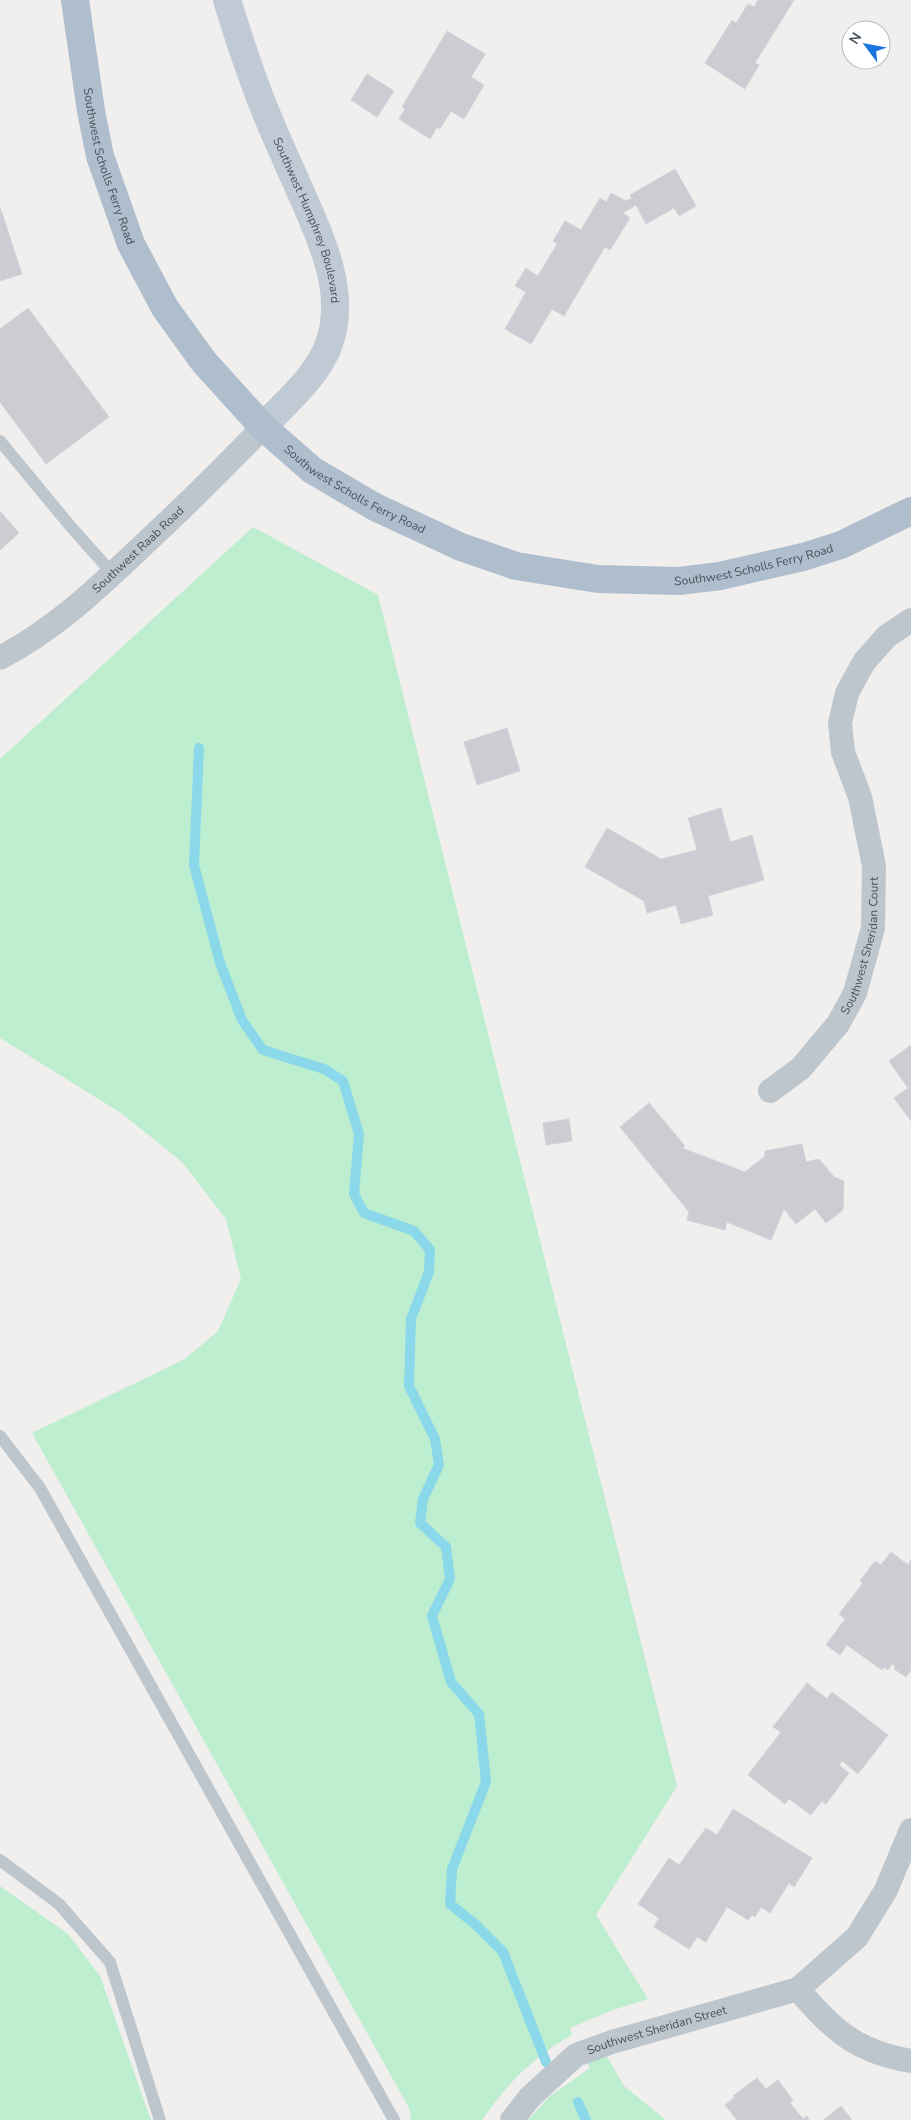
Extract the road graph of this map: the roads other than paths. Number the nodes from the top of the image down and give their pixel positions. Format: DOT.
graph roads {
  1 [pos="227,0"];
  2 [pos="76,1"];
  3 [pos="263,427"];
  4 [pos="0,441"];
  5 [pos="911,511"];
  6 [pos="113,574"];
  7 [pos="911,620"];
  8 [pos="0,658"];
  9 [pos="770,1091"];
  10 [pos="2,1442"];
  11 [pos="911,1830"];
  12 [pos="0,1860"];
  13 [pos="798,1989"];
  14 [pos="911,2061"];
  15 [pos="160,2120"];
  16 [pos="394,2120"];
  17 [pos="512,2120"];
  1 -- 3 [label="main road, Southwest Humphrey Boulevard"];
  2 -- 3 [label="main road, Southwest Scholls Ferry Road"];
  3 -- 5 [label="main road, Southwest Scholls Ferry Road"];
  3 -- 6 [label="street, Southwest Raab Road"];
  4 -- 6 [label="lane"];
  6 -- 8 [label="street, Southwest Raab Road"];
  7 -- 9 [label="street, Southwest Sheridan Court"];
  10 -- 16 [label="lane"];
  11 -- 13 [label="street, Southwest Sheridan Street"];
  12 -- 15 [label="lane"];
  13 -- 14 [label="street"];
  13 -- 17 [label="street, Southwest Sheridan Street"];
}
